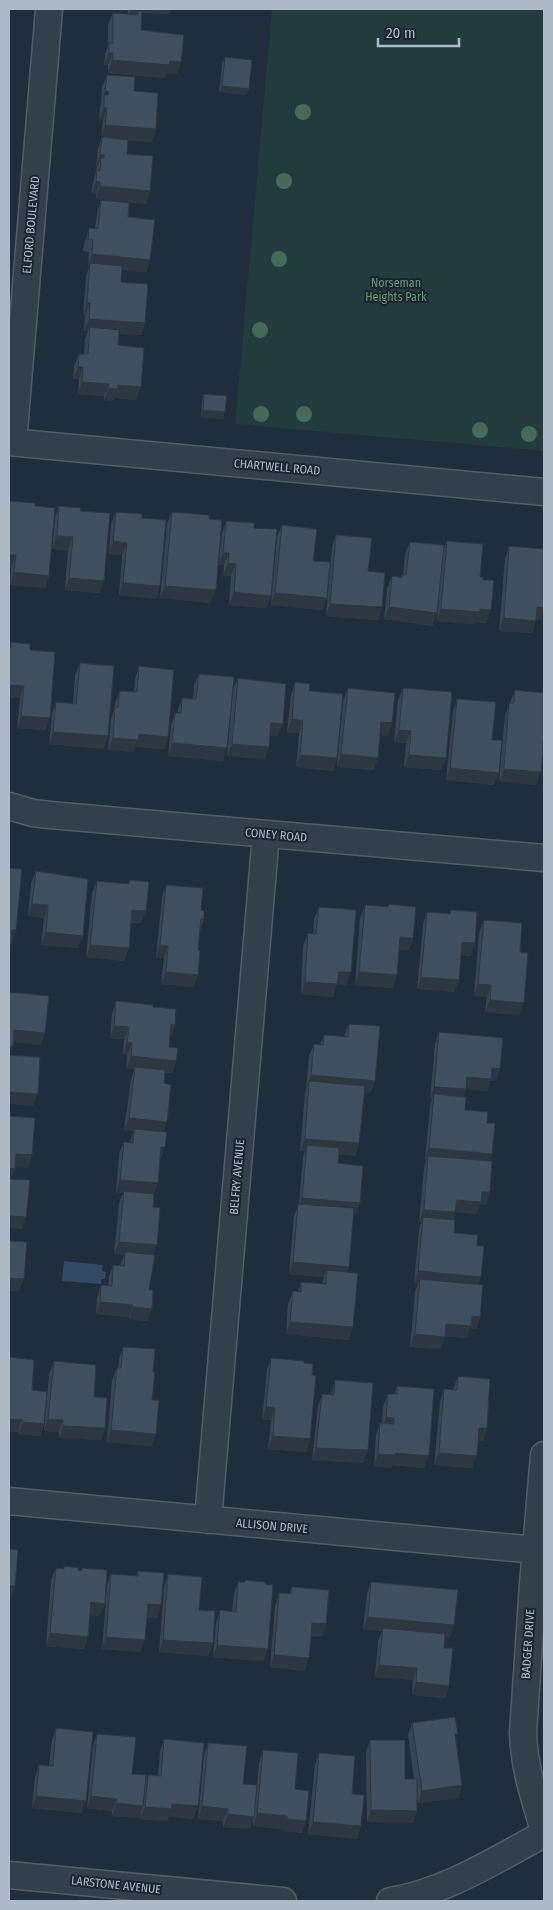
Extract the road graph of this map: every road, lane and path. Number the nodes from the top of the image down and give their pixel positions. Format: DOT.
graph roads {
  1 [pos="49,9"];
  2 [pos="11,442"];
  3 [pos="544,492"];
  4 [pos="9,806"];
  5 [pos="266,834"];
  6 [pos="544,858"];
  7 [pos="544,1455"];
  8 [pos="9,1501"];
  9 [pos="208,1520"];
  10 [pos="536,1550"];
  11 [pos="536,1766"];
  12 [pos="544,1830"];
  13 [pos="544,1834"];
  14 [pos="9,1875"];
  15 [pos="283,1901"];
  16 [pos="390,1901"];
  1 -- 2 [label="street, ELFORD BOULEVARD"];
  2 -- 3 [label="street, CHARTWELL ROAD"];
  4 -- 5 [label="street, CONEY ROAD"];
  5 -- 6 [label="street, CONEY ROAD"];
  5 -- 9 [label="street, BELFRY AVENUE"];
  7 -- 10 [label="street, BADGER DRIVE"];
  8 -- 9 [label="street, ALLISON DRIVE"];
  9 -- 10 [label="street, ALLISON DRIVE"];
  10 -- 11 [label="street, BADGER DRIVE"];
  11 -- 12 [label="street, BADGER DRIVE"];
  13 -- 16 [label="street"];
  14 -- 15 [label="street, LARSTONE AVENUE"];
}
